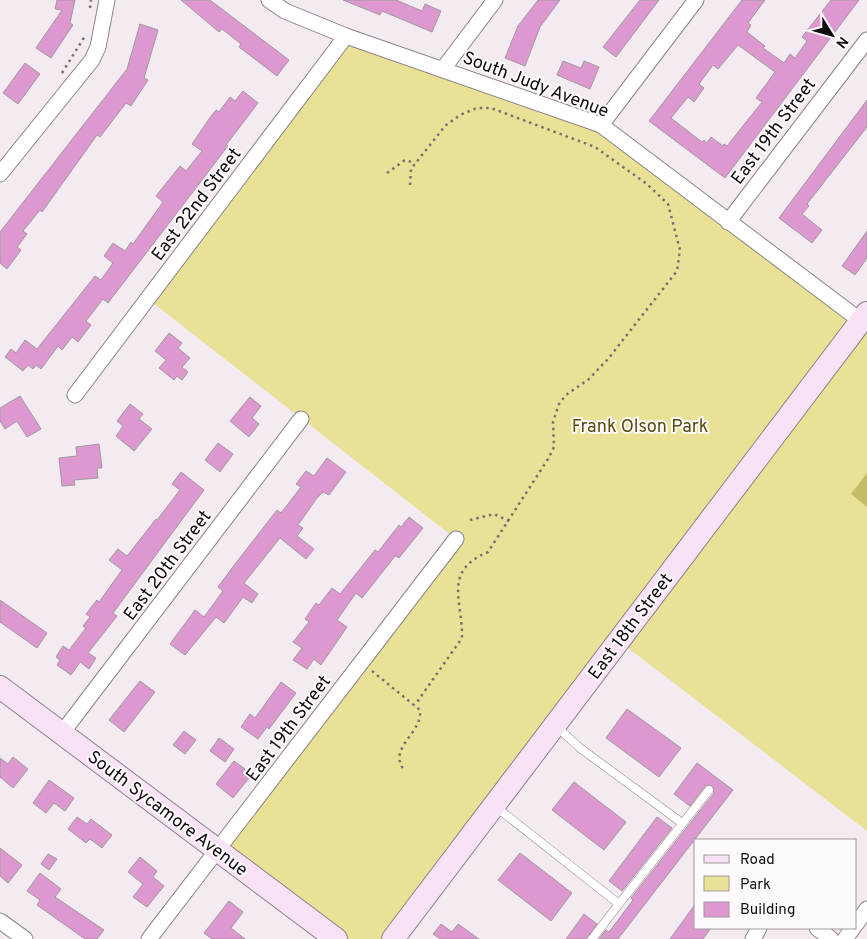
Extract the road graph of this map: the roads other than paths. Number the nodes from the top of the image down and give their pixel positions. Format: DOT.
graph roads {
  1 [pos="107,0"];
  2 [pos="269,0"];
  3 [pos="495,0"];
  4 [pos="696,0"];
  5 [pos="289,6"];
  6 [pos="346,36"];
  7 [pos="867,40"];
  8 [pos="443,69"];
  9 [pos="601,125"];
  10 [pos="0,174"];
  11 [pos="728,222"];
  12 [pos="864,317"];
  13 [pos="75,395"];
  14 [pos="301,419"];
  15 [pos="456,539"];
  16 [pos="0,687"];
  17 [pos="555,725"];
  18 [pos="62,734"];
  19 [pos="708,790"];
  20 [pos="494,806"];
  21 [pos="682,823"];
  22 [pos="218,850"];
  23 [pos="619,904"];
  24 [pos="867,909"];
  25 [pos="0,921"];
  26 [pos="857,923"];
  27 [pos="818,929"];
  28 [pos="25,939"];
  29 [pos="149,939"];
  30 [pos="336,939"];
  31 [pos="393,939"];
  32 [pos="592,939"];
  33 [pos="831,939"];
  1 -- 10 [label="street"];
  2 -- 5 [label="street, South Judy Avenue"];
  3 -- 8 [label="street"];
  4 -- 9 [label="street"];
  5 -- 6 [label="street, South Judy Avenue"];
  6 -- 8 [label="street, South Judy Avenue"];
  6 -- 13 [label="street, East 22nd Street"];
  7 -- 11 [label="street, East 19th Street"];
  8 -- 9 [label="street, South Judy Avenue"];
  9 -- 11 [label="street, South Judy Avenue"];
  11 -- 12 [label="street, South Judy Avenue"];
  12 -- 17 [label="street, East 18th Street"];
  14 -- 18 [label="street, East 20th Street"];
  15 -- 22 [label="street, East 19th Street"];
  16 -- 18 [label="street, South Sycamore Avenue"];
  17 -- 20 [label="street, East 18th Street"];
  17 -- 21 [label="lane"];
  18 -- 22 [label="street, South Sycamore Avenue"];
  19 -- 21 [label="lane"];
  20 -- 23 [label="lane"];
  20 -- 31 [label="street, East 18th Street"];
  21 -- 23 [label="lane"];
  22 -- 29 [label="street, East 19th Street"];
  22 -- 30 [label="street, South Sycamore Avenue"];
  23 -- 32 [label="lane"];
  24 -- 26 [label="street"];
  25 -- 28 [label="street"];
  27 -- 33 [label="street"];
}
